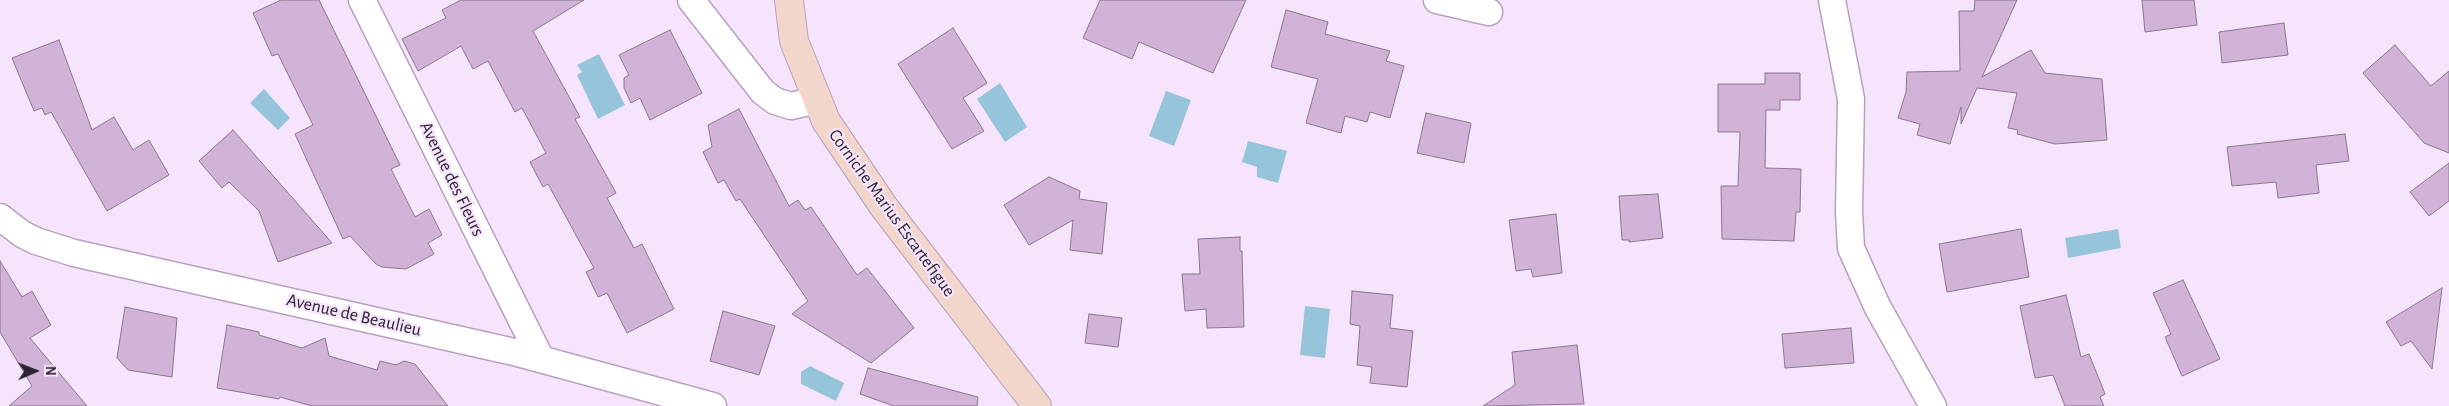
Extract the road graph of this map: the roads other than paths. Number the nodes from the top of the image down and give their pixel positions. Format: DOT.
graph roads {
  1 [pos="362,0"];
  2 [pos="691,0"];
  3 [pos="789,0"];
  4 [pos="1437,0"];
  5 [pos="1832,0"];
  6 [pos="1489,12"];
  7 [pos="818,100"];
  8 [pos="0,216"];
  9 [pos="541,359"];
  10 [pos="713,406"];
  11 [pos="1037,406"];
  12 [pos="1933,406"];
  1 -- 9 [label="street, Avenue des Fleurs"];
  2 -- 7 [label="street"];
  3 -- 7 [label="main road, Corniche Marius Escartefigue"];
  4 -- 6 [label="street"];
  5 -- 12 [label="street"];
  7 -- 11 [label="main road, Corniche Marius Escartefigue"];
  8 -- 9 [label="street, Avenue de Beaulieu"];
  9 -- 10 [label="street, Avenue de Beaulieu"];
}
